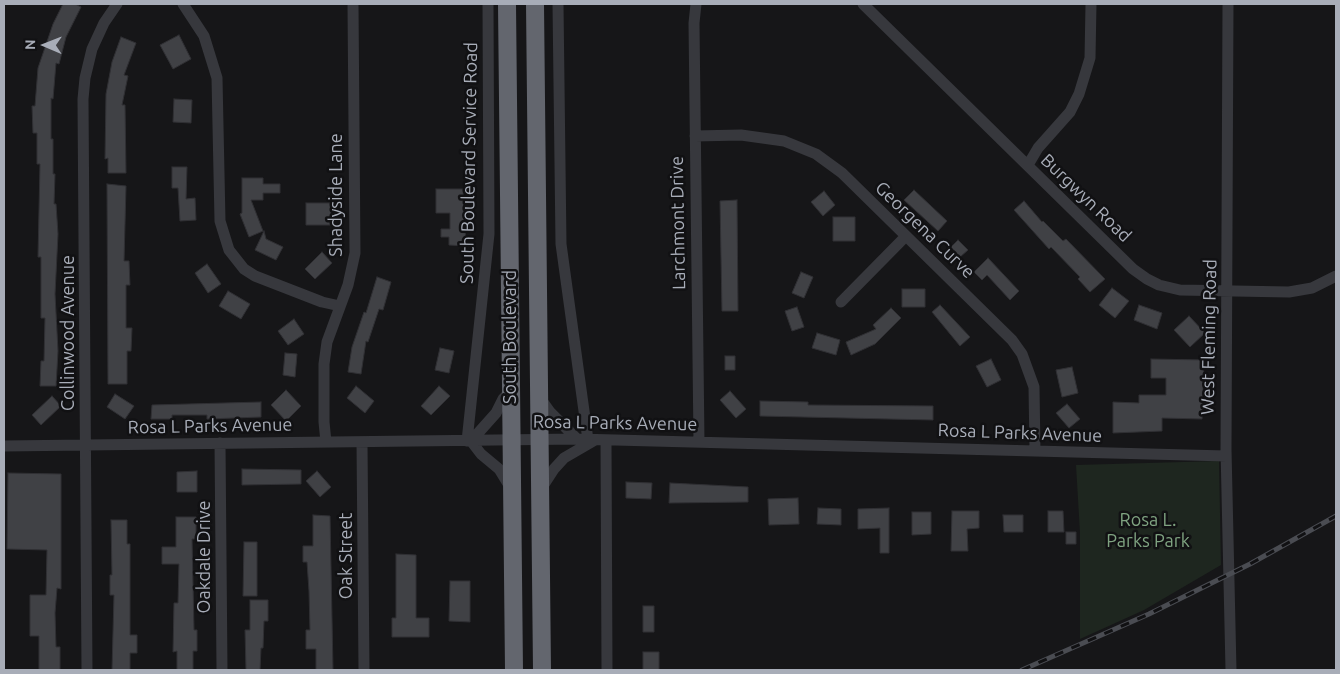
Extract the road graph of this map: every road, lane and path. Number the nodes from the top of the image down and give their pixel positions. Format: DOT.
graph roads {
  1 [pos="117,4"];
  2 [pos="183,4"];
  3 [pos="353,4"];
  4 [pos="488,4"];
  5 [pos="507,4"];
  6 [pos="535,4"];
  7 [pos="558,4"];
  8 [pos="696,4"];
  9 [pos="864,4"];
  10 [pos="1092,4"];
  11 [pos="1228,4"];
  12 [pos="695,136"];
  13 [pos="1028,165"];
  14 [pos="906,236"];
  15 [pos="1336,278"];
  16 [pos="1228,291"];
  17 [pos="841,302"];
  18 [pos="340,306"];
  19 [pos="511,391"];
  20 [pos="540,397"];
  21 [pos="511,440"];
  22 [pos="540,440"];
  23 [pos="592,440"];
  24 [pos="469,441"];
  25 [pos="326,442"];
  26 [pos="362,442"];
  27 [pos="699,442"];
  28 [pos="220,444"];
  29 [pos="86,445"];
  30 [pos="4,446"];
  31 [pos="1035,451"];
  32 [pos="1226,456"];
  33 [pos="511,488"];
  34 [pos="540,490"];
  35 [pos="87,670"];
  36 [pos="222,670"];
  37 [pos="364,670"];
  38 [pos="514,670"];
  39 [pos="542,670"];
  40 [pos="607,670"];
  41 [pos="1231,670"];
  1 -- 29 [label="street, Collinwood Avenue"];
  2 -- 18 [label="street"];
  3 -- 18 [label="street, Shadyside Lane"];
  4 -- 24 [label="street, South Boulevard Service Road"];
  5 -- 19 [label="highway, South Boulevard"];
  6 -- 20 [label="highway, South Boulevard"];
  7 -- 23 [label="street"];
  8 -- 12 [label="street, Larchmont Drive"];
  9 -- 13 [label="street, Burgwyn Road"];
  10 -- 13 [label="street"];
  11 -- 16 [label="street, West Fleming Road"];
  12 -- 14 [label="street, Georgena Curve"];
  12 -- 27 [label="street, Larchmont Drive"];
  13 -- 16 [label="street, Burgwyn Road"];
  14 -- 17 [label="street"];
  14 -- 31 [label="street, Georgena Curve"];
  15 -- 16 [label="street, Burgwyn Road"];
  16 -- 32 [label="street, West Fleming Road"];
  18 -- 25 [label="street, Shadyside Lane"];
  19 -- 21 [label="highway, South Boulevard"];
  19 -- 24 [label="street"];
  20 -- 22 [label="highway, South Boulevard"];
  20 -- 23 [label="street"];
  21 -- 22 [label="street, Rosa L Parks Avenue"];
  21 -- 24 [label="street, Rosa L Parks Avenue"];
  21 -- 33 [label="highway, South Boulevard"];
  22 -- 23 [label="street, Rosa L Parks Avenue"];
  22 -- 34 [label="highway, South Boulevard"];
  23 -- 27 [label="street, Rosa L Parks Avenue"];
  23 -- 34 [label="street"];
  23 -- 40 [label="street"];
  24 -- 26 [label="street, Rosa L Parks Avenue"];
  24 -- 33 [label="street"];
  25 -- 26 [label="street, Rosa L Parks Avenue"];
  25 -- 28 [label="street, Rosa L Parks Avenue"];
  26 -- 37 [label="street, Oak Street"];
  27 -- 31 [label="street, Rosa L Parks Avenue"];
  28 -- 29 [label="street, Rosa L Parks Avenue"];
  28 -- 36 [label="street, Oakdale Drive"];
  29 -- 30 [label="street, Rosa L Parks Avenue"];
  29 -- 35 [label="street, Collinwood Avenue"];
  31 -- 32 [label="street, Rosa L Parks Avenue"];
  32 -- 41 [label="street, West Fleming Road"];
  33 -- 38 [label="highway, South Boulevard"];
  34 -- 39 [label="highway, South Boulevard"];
}
